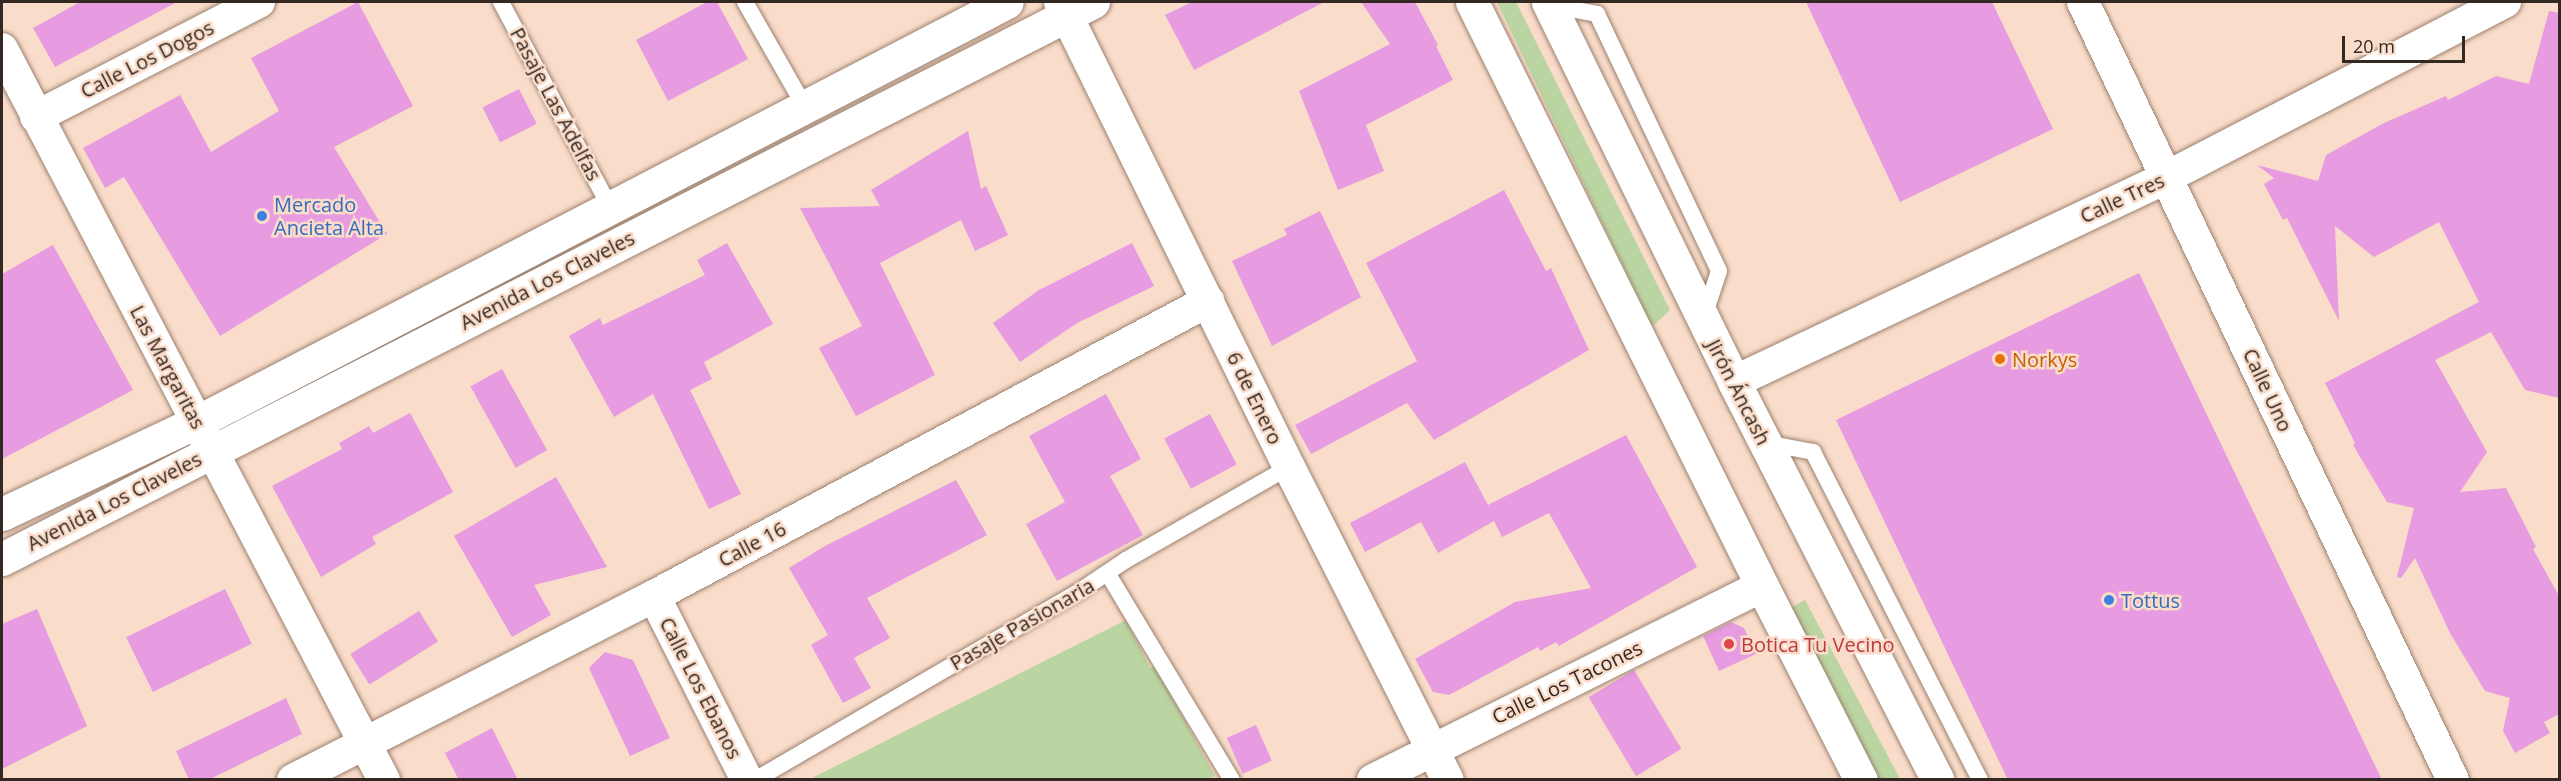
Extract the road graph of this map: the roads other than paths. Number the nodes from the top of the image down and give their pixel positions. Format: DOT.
graph roads {
  1 [pos="259,2"];
  2 [pos="501,2"];
  3 [pos="745,2"];
  4 [pos="1007,2"];
  5 [pos="1473,2"];
  6 [pos="2083,2"];
  7 [pos="2505,2"];
  8 [pos="1549,3"];
  9 [pos="1073,6"];
  10 [pos="2,50"];
  11 [pos="805,107"];
  12 [pos="36,117"];
  13 [pos="2167,177"];
  14 [pos="610,207"];
  15 [pos="1208,302"];
  16 [pos="1734,382"];
  17 [pos="197,422"];
  18 [pos="1764,442"];
  19 [pos="212,451"];
  20 [pos="1289,467"];
  21 [pos="2,514"];
  22 [pos="2,559"];
  23 [pos="1108,574"];
  24 [pos="1762,586"];
  25 [pos="654,596"];
  26 [pos="365,742"];
  27 [pos="1432,748"];
  28 [pos="293,780"];
  29 [pos="384,780"];
  30 [pos="747,780"];
  31 [pos="755,780"];
  32 [pos="1232,780"];
  33 [pos="1373,780"];
  34 [pos="1448,780"];
  35 [pos="1860,780"];
  36 [pos="1938,780"];
  37 [pos="1980,780"];
  38 [pos="2452,780"];
  1 -- 12 [label="street, Calle Los Dogos"];
  2 -- 14 [label="lane, Pasaje Las Adelfas"];
  3 -- 11 [label="lane"];
  4 -- 11 [label="street, Avenida Los Claveles"];
  5 -- 24 [label="street"];
  6 -- 13 [label="street, Calle Uno"];
  7 -- 13 [label="street, Calle Tres"];
  8 -- 16 [label="street, Jirón Áncash"];
  9 -- 15 [label="street, 6 de Enero"];
  9 -- 19 [label="street, Avenida Los Claveles"];
  10 -- 12 [label="street, Las Margaritas"];
  11 -- 14 [label="street, Avenida Los Claveles"];
  12 -- 17 [label="street, Las Margaritas"];
  13 -- 16 [label="street, Calle Tres"];
  13 -- 38 [label="street, Calle Uno"];
  14 -- 17 [label="street, Avenida Los Claveles"];
  15 -- 20 [label="street, 6 de Enero"];
  15 -- 25 [label="street, Calle 16"];
  16 -- 18 [label="street, Jirón Áncash"];
  17 -- 19 [label="street, Las Margaritas"];
  17 -- 21 [label="street, Avenida Los Claveles"];
  18 -- 36 [label="street, Jirón Áncash"];
  18 -- 37 [label="lane"];
  19 -- 22 [label="street, Avenida Los Claveles"];
  19 -- 26 [label="street, Las Margaritas"];
  20 -- 23 [label="lane, Pasaje Pasionaria"];
  20 -- 27 [label="street, 6 de Enero"];
  23 -- 31 [label="lane, Pasaje Pasionaria"];
  23 -- 32 [label="lane"];
  24 -- 27 [label="street, Calle Los Tacones"];
  24 -- 35 [label="street"];
  25 -- 26 [label="street, Calle 16"];
  25 -- 30 [label="street, Calle Los Ebanos"];
  26 -- 28 [label="street, Calle 16"];
  26 -- 29 [label="street, Las Margaritas"];
  27 -- 33 [label="street, Calle Los Tacones"];
  27 -- 34 [label="street, 6 de Enero"];
}
